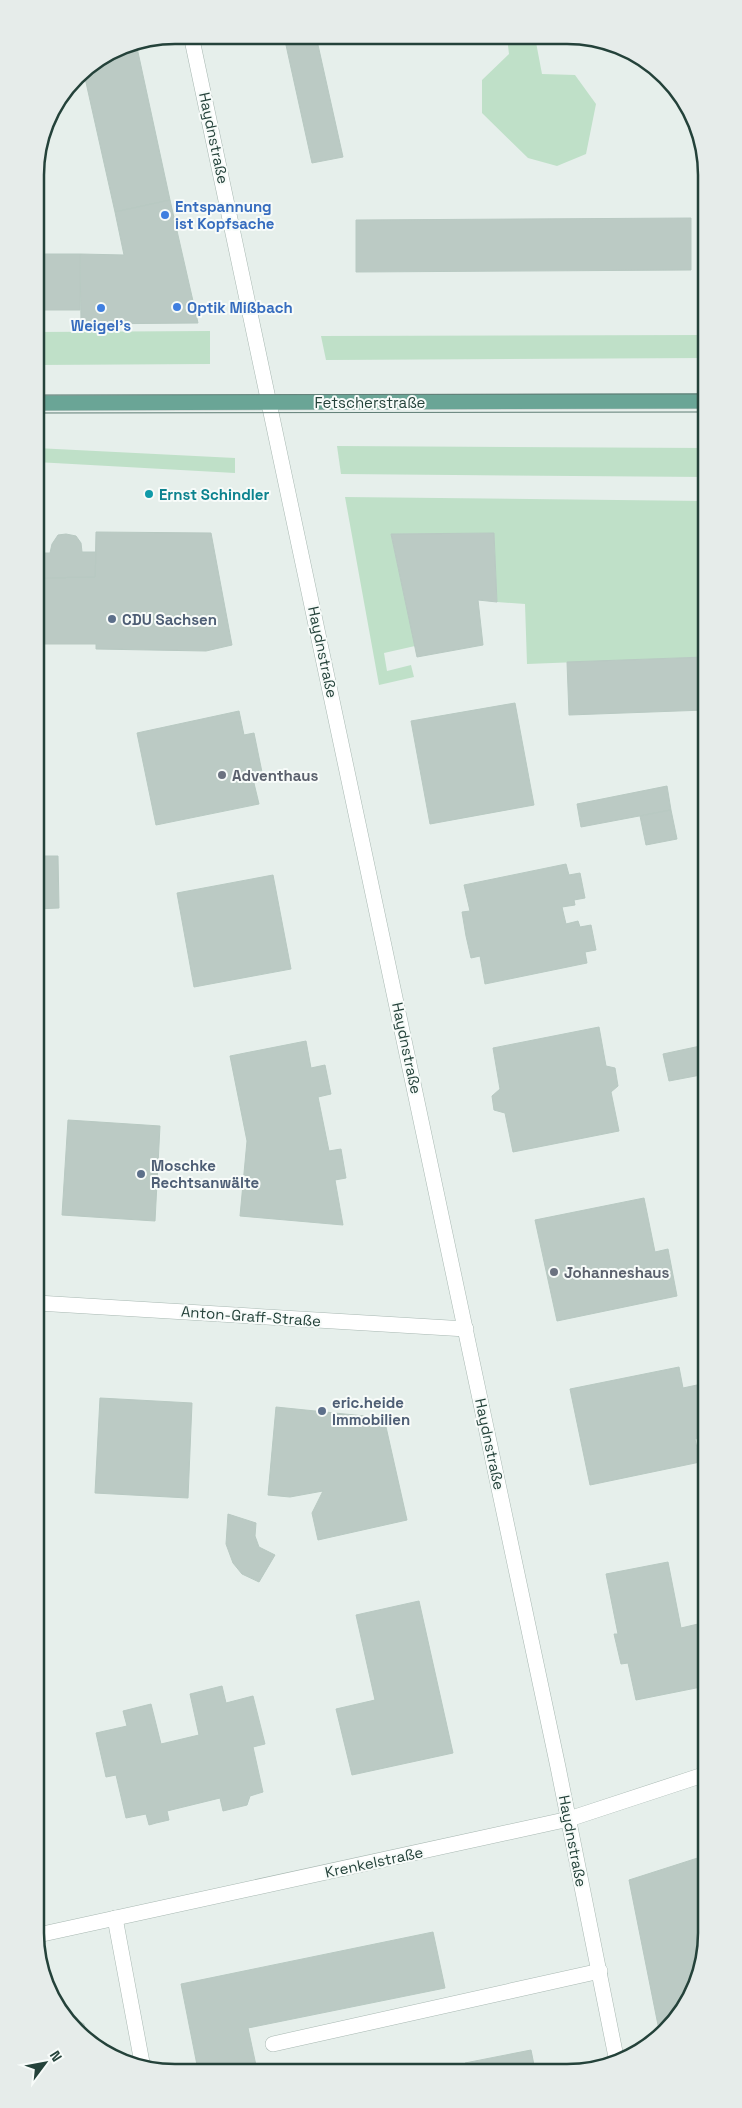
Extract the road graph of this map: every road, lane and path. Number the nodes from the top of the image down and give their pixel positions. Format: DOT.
graph roads {
  1 [pos="193,44"];
  2 [pos="698,401"];
  3 [pos="44,403"];
  4 [pos="271,403"];
  5 [pos="44,1303"];
  6 [pos="466,1329"];
  7 [pos="698,1777"];
  8 [pos="569,1819"];
  9 [pos="115,1918"];
  10 [pos="44,1934"];
  11 [pos="600,1970"];
  12 [pos="273,2044"];
  13 [pos="616,2055"];
  14 [pos="142,2060"];
  1 -- 4 [label="street, Haydnstraße"];
  2 -- 4 [label="main road, Fetscherstraße"];
  3 -- 4 [label="main road, Fetscherstraße"];
  4 -- 6 [label="street, Haydnstraße"];
  5 -- 6 [label="street, Anton-Graff-Straße"];
  6 -- 8 [label="street, Haydnstraße"];
  7 -- 8 [label="street, Krenkelstraße"];
  8 -- 9 [label="street, Krenkelstraße"];
  8 -- 11 [label="street, Haydnstraße"];
  9 -- 10 [label="street, Krenkelstraße"];
  9 -- 14 [label="street"];
  11 -- 12 [label="street"];
  11 -- 13 [label="street, Haydnstraße"];
}
